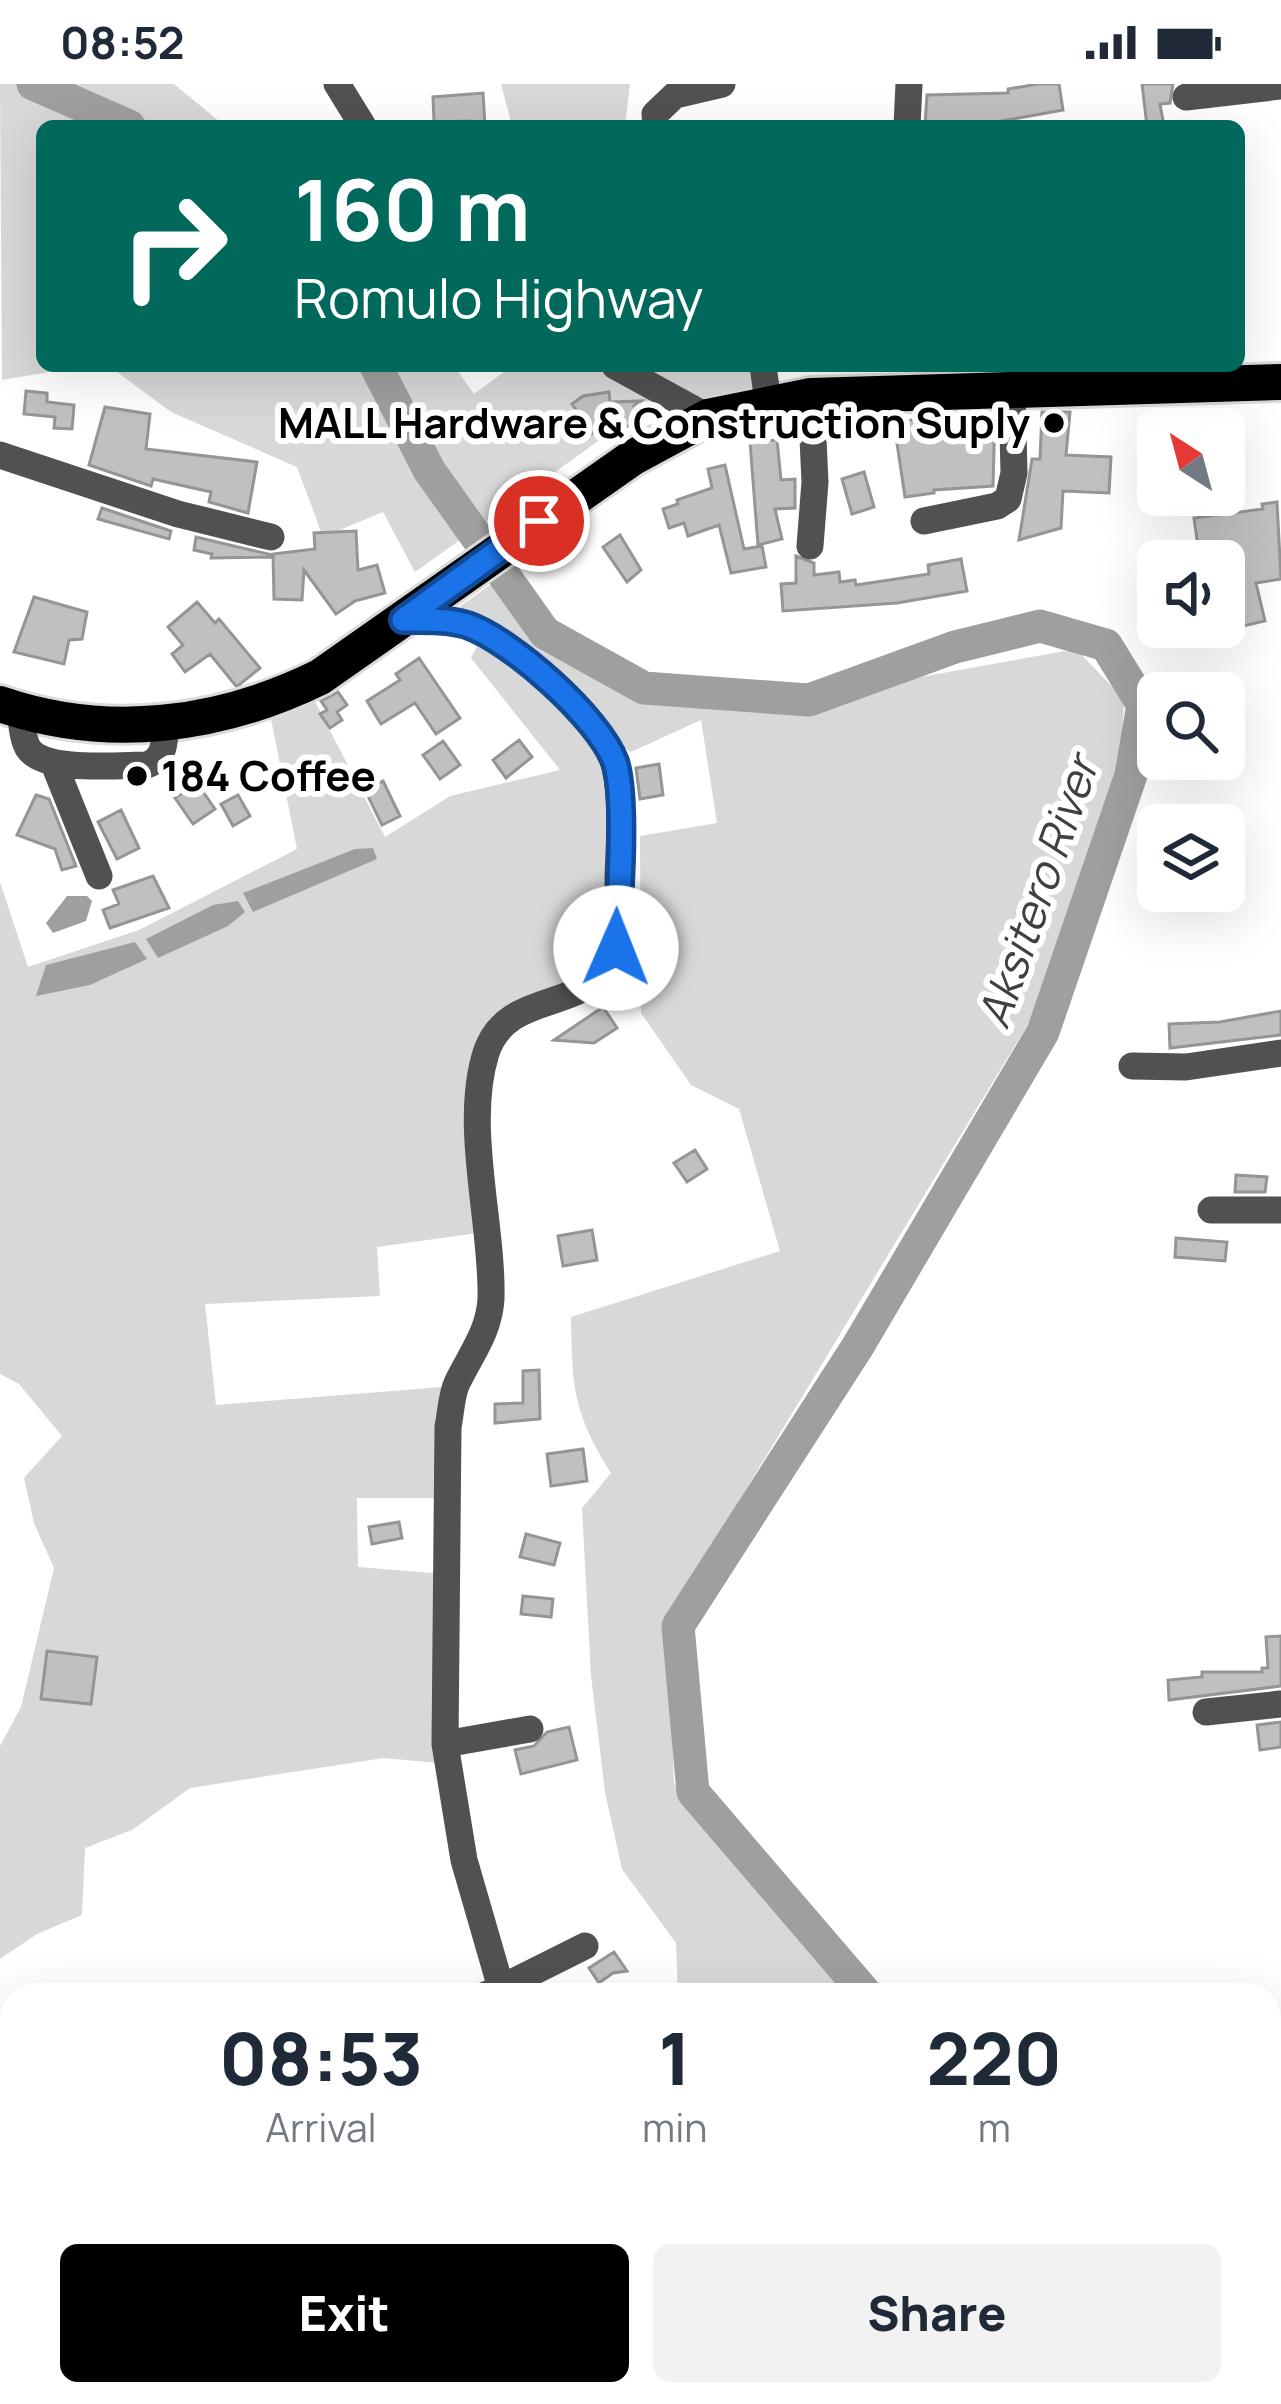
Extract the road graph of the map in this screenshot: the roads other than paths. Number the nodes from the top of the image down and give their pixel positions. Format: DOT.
graph roads {
  1 [pos="338,84"];
  2 [pos="722,84"];
  3 [pos="909,84"];
  4 [pos="1281,86"];
  5 [pos="1186,90"];
  6 [pos="359,120"];
  7 [pos="655,120"];
  8 [pos="907,120"];
  9 [pos="1190,120"];
  10 [pos="626,372"];
  11 [pos="1230,375"];
  12 [pos="917,379"];
  13 [pos="1281,382"];
  14 [pos="765,384"];
  15 [pos="1012,390"];
  16 [pos="811,396"];
  17 [pos="708,417"];
  18 [pos="0,455"];
  19 [pos="924,521"];
  20 [pos="271,536"];
  21 [pos="810,546"];
  22 [pos="410,614"];
  23 [pos="10,707"];
  24 [pos="166,724"];
  25 [pos="54,764"];
  26 [pos="99,876"];
  27 [pos="1281,1053"];
  28 [pos="1132,1066"];
  29 [pos="1211,1210"];
  30 [pos="1281,1210"];
  31 [pos="1281,1704"];
  32 [pos="1206,1712"];
  33 [pos="530,1729"];
  34 [pos="445,1744"];
  35 [pos="585,1946"];
  36 [pos="495,1983"];
  37 [pos="516,1983"];
  1 -- 6 [label="street"];
  2 -- 7 [label="street"];
  3 -- 8 [label="street"];
  4 -- 5 [label="street"];
  5 -- 9 [label="street"];
  10 -- 17 [label="street"];
  11 -- 13 [label="highway"];
  11 -- 15 [label="highway"];
  12 -- 15 [label="highway"];
  12 -- 16 [label="highway"];
  14 -- 16 [label="highway"];
  14 -- 17 [label="highway"];
  15 -- 19 [label="street"];
  16 -- 21 [label="street"];
  17 -- 22 [label="highway"];
  18 -- 20 [label="street"];
  22 -- 24 [label="highway"];
  22 -- 34 [label="street"];
  23 -- 24 [label="highway"];
  23 -- 25 [label="street"];
  24 -- 25 [label="street"];
  25 -- 26 [label="street"];
  27 -- 28 [label="street"];
  29 -- 30 [label="street"];
  31 -- 32 [label="street"];
  33 -- 34 [label="street"];
  34 -- 36 [label="street"];
  35 -- 37 [label="street"];
}
